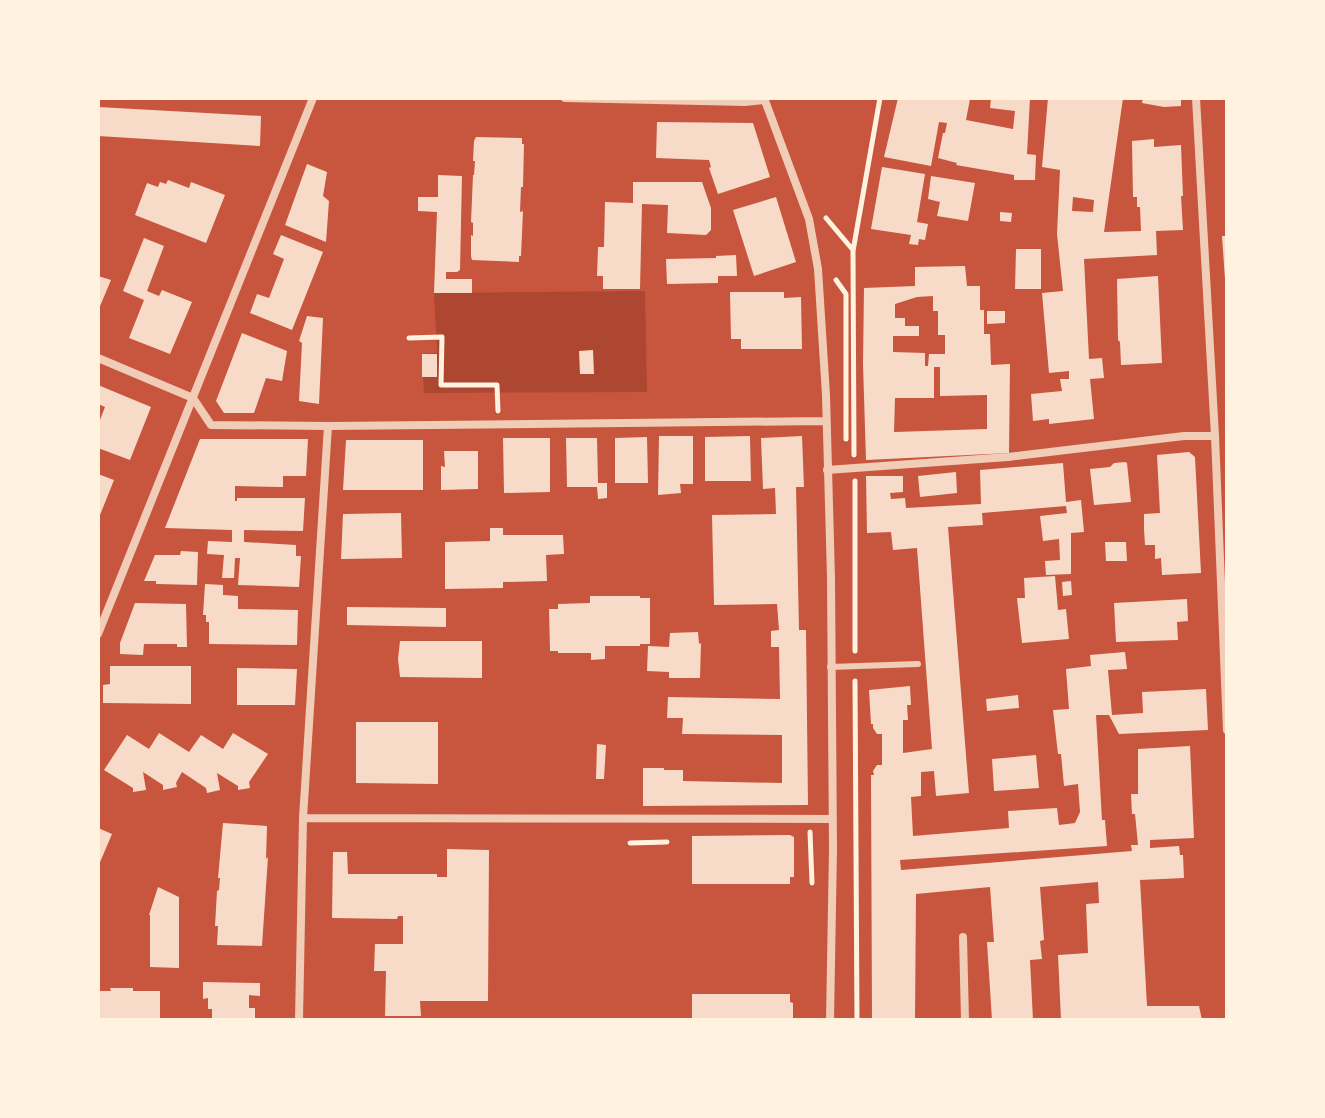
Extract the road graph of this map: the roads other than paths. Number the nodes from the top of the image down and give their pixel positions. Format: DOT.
graph roads {
  1 [pos="313,98"];
  2 [pos="565,98"];
  3 [pos="1196,98"];
  4 [pos="764,99"];
  5 [pos="98,358"];
  6 [pos="193,398"];
  7 [pos="825,421"];
  8 [pos="328,426"];
  9 [pos="1215,436"];
  10 [pos="827,470"];
  11 [pos="98,634"];
  12 [pos="918,664"];
  13 [pos="830,667"];
  14 [pos="1227,730"];
  15 [pos="303,818"];
  16 [pos="832,819"];
  17 [pos="963,937"];
  18 [pos="299,1020"];
  19 [pos="830,1020"];
  20 [pos="965,1020"];
  1 -- 6 [label="street"];
  2 -- 4 [label="street"];
  3 -- 9 [label="street"];
  4 -- 7 [label="street"];
  5 -- 6 [label="street"];
  6 -- 8 [label="street"];
  6 -- 11 [label="street"];
  7 -- 8 [label="street"];
  7 -- 10 [label="street"];
  8 -- 15 [label="street"];
  9 -- 10 [label="street"];
  9 -- 14 [label="street"];
  10 -- 13 [label="street"];
  12 -- 13 [label="lane"];
  13 -- 16 [label="street"];
  15 -- 16 [label="street"];
  15 -- 18 [label="street"];
  16 -- 19 [label="street"];
  17 -- 20 [label="street"];
}
